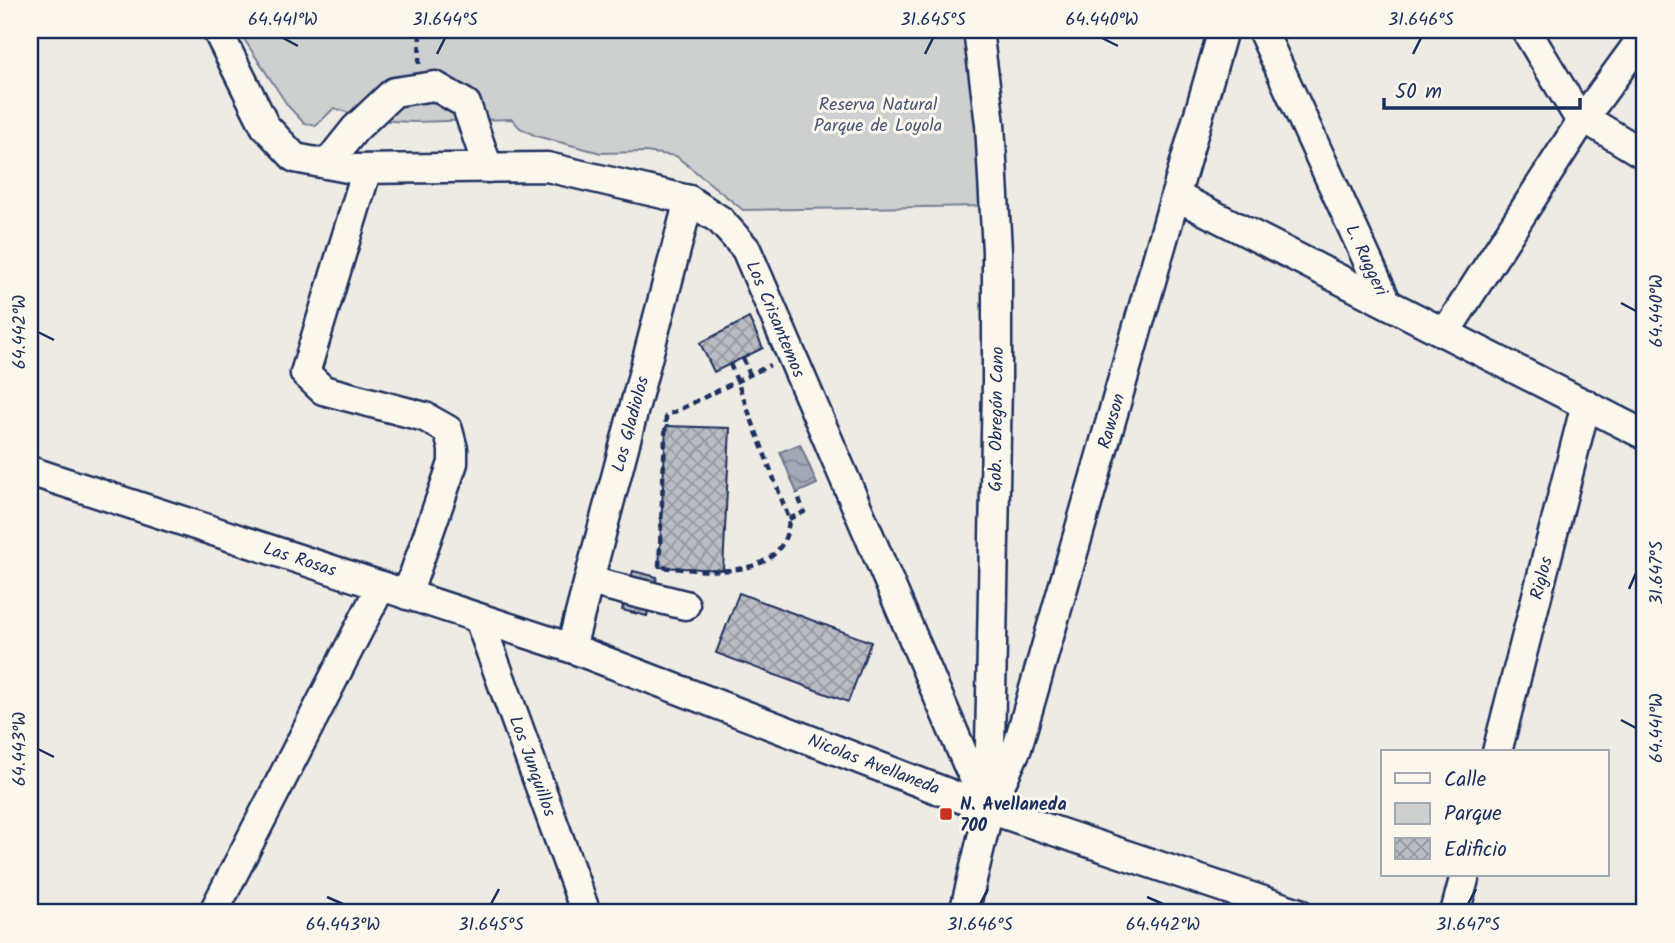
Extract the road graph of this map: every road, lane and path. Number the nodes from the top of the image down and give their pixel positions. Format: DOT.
graph roads {
  1 [pos="217,30"];
  2 [pos="978,30"];
  3 [pos="1223,30"];
  4 [pos="1262,30"];
  5 [pos="1526,30"];
  6 [pos="1645,34"];
  7 [pos="1583,119"];
  8 [pos="1645,155"];
  9 [pos="327,164"];
  10 [pos="488,168"];
  11 [pos="367,169"];
  12 [pos="1175,196"];
  13 [pos="689,200"];
  14 [pos="1387,303"];
  15 [pos="1445,333"];
  16 [pos="743,358"];
  17 [pos="730,364"];
  18 [pos="770,365"];
  19 [pos="750,375"];
  20 [pos="737,381"];
  21 [pos="1586,404"];
  22 [pos="1645,435"];
  23 [pos="30,471"];
  24 [pos="797,493"];
  25 [pos="789,519"];
  26 [pos="589,581"];
  27 [pos="394,590"];
  28 [pos="685,605"];
  29 [pos="480,619"];
  30 [pos="571,648"];
  31 [pos="1498,750"];
  32 [pos="989,808"];
  33 [pos="1465,876"];
  34 [pos="213,913"];
  35 [pos="586,913"];
  36 [pos="964,913"];
  37 [pos="1299,913"];
  38 [pos="1455,913"];
  1 -- 9 [label="street, Los Crisantemos"];
  2 -- 32 [label="street, Gob. Obregón Cano"];
  3 -- 12 [label="street, Rawson"];
  4 -- 14 [label="street, L. Ruggeri"];
  5 -- 7 [label="street"];
  6 -- 7 [label="street"];
  7 -- 8 [label="street"];
  7 -- 15 [label="street"];
  9 -- 10 [label="street"];
  9 -- 11 [label="street, Los Crisantemos"];
  10 -- 11 [label="street, Los Crisantemos"];
  10 -- 13 [label="street, Los Crisantemos"];
  11 -- 27 [label="street"];
  12 -- 14 [label="street"];
  12 -- 32 [label="street, Rawson"];
  13 -- 26 [label="street, Los Gladiolos"];
  13 -- 32 [label="street, Los Crisantemos"];
  14 -- 15 [label="street, L. Ruggeri"];
  15 -- 21 [label="street, L. Ruggeri"];
  16 -- 19 [label="path"];
  17 -- 20 [label="path"];
  18 -- 19 [label="path"];
  19 -- 20 [label="path"];
  20 -- 25 [label="path"];
  20 -- 25 [label="path"];
  21 -- 22 [label="street, L. Ruggeri"];
  21 -- 31 [label="street, Riglos"];
  23 -- 27 [label="street, Las Rosas"];
  24 -- 25 [label="path"];
  26 -- 28 [label="street"];
  26 -- 30 [label="street, Los Gladiolos"];
  27 -- 29 [label="street, Las Rosas"];
  27 -- 34 [label="street"];
  29 -- 30 [label="street, Las Rosas"];
  29 -- 35 [label="street, Los Junquillos"];
  30 -- 32 [label="street, Nicolas Avellaneda"];
  32 -- 36 [label="street"];
  32 -- 37 [label="street, Nicolas Avellaneda"];
  33 -- 38 [label="street"];
}
